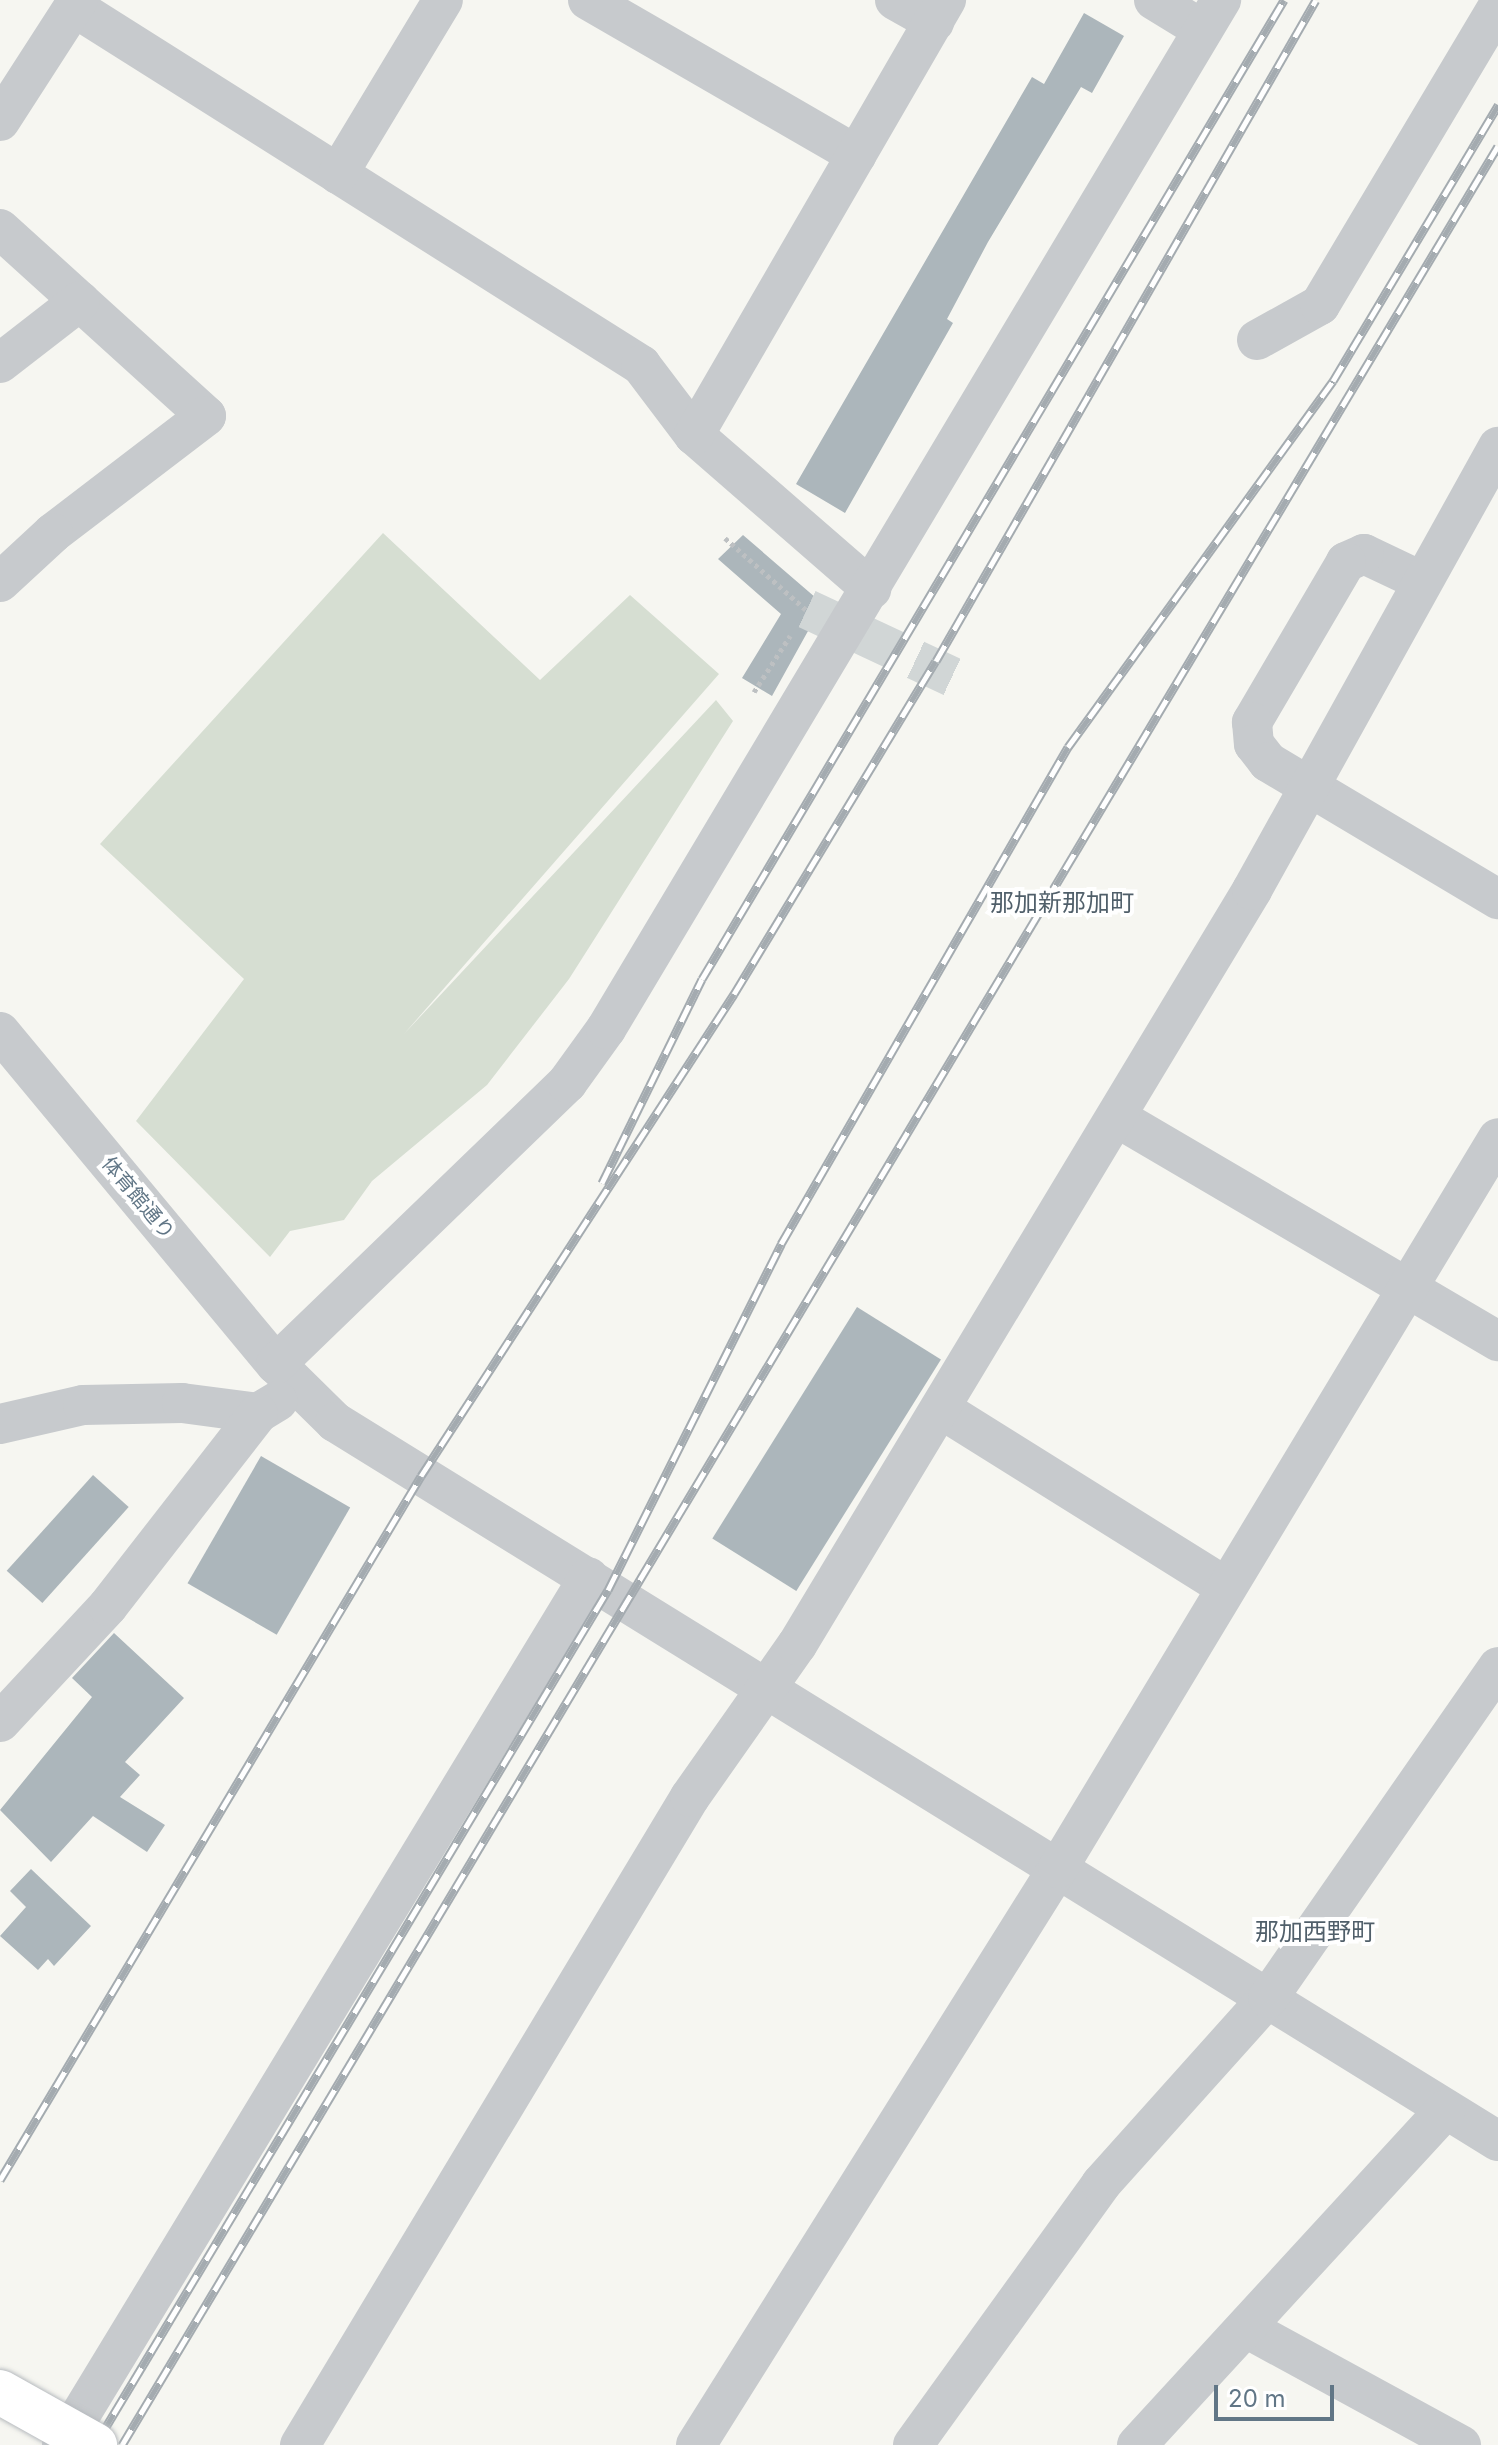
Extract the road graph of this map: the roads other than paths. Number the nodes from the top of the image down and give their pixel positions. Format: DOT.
graph roads {
  1 [pos="443,0"];
  2 [pos="588,0"];
  3 [pos="895,0"];
  4 [pos="1154,0"];
  5 [pos="76,3"];
  6 [pos="1498,6"];
  7 [pos="940,11"];
  8 [pos="1212,15"];
  9 [pos="0,121"];
  10 [pos="857,155"];
  11 [pos="338,174"];
  12 [pos="0,229"];
  13 [pos="80,301"];
  14 [pos="1257,340"];
  15 [pos="0,363"];
  16 [pos="694,435"];
  17 [pos="1497,449"];
  18 [pos="1419,580"];
  19 [pos="0,582"];
  20 [pos="871,589"];
  21 [pos="1310,786"];
  22 [pos="1498,899"];
  23 [pos="0,1032"];
  24 [pos="1116,1117"];
  25 [pos="1498,1138"];
  26 [pos="1406,1287"];
  27 [pos="1498,1341"];
  28 [pos="287,1377"];
  29 [pos="941,1409"];
  30 [pos="258,1413"];
  31 [pos="0,1424"];
  32 [pos="589,1577"];
  33 [pos="1226,1587"];
  34 [pos="1498,1667"];
  35 [pos="764,1690"];
  36 [pos="0,1722"];
  37 [pos="1058,1868"];
  38 [pos="1268,1998"];
  39 [pos="1446,2109"];
  40 [pos="1498,2141"];
  41 [pos="1246,2328"];
  42 [pos="0,2392"];
  43 [pos="1409,2433"];
  44 [pos="62,2445"];
  45 [pos="95,2445"];
  46 [pos="300,2445"];
  47 [pos="696,2445"];
  48 [pos="913,2445"];
  49 [pos="1137,2445"];
  50 [pos="1461,2445"];
  1 -- 11 [label="street"];
  2 -- 10 [label="street"];
  3 -- 7 [label="street"];
  4 -- 8 [label="street"];
  5 -- 9 [label="street"];
  5 -- 11 [label="street"];
  6 -- 14 [label="street"];
  7 -- 10 [label="street"];
  8 -- 20 [label="street"];
  10 -- 16 [label="street"];
  11 -- 16 [label="street"];
  12 -- 13 [label="street"];
  13 -- 15 [label="street"];
  13 -- 19 [label="street"];
  16 -- 20 [label="street"];
  17 -- 18 [label="street"];
  18 -- 21 [label="street"];
  18 -- 21 [label="street"];
  20 -- 28 [label="street"];
  21 -- 22 [label="street"];
  21 -- 24 [label="street"];
  23 -- 28 [label="street, 体育館通り"];
  24 -- 26 [label="street"];
  24 -- 29 [label="street"];
  25 -- 26 [label="street"];
  26 -- 27 [label="street"];
  26 -- 33 [label="street"];
  28 -- 30 [label="street"];
  28 -- 32 [label="street, 体育館通り"];
  29 -- 33 [label="street"];
  29 -- 35 [label="street"];
  30 -- 31 [label="street"];
  30 -- 36 [label="street"];
  32 -- 35 [label="street, 体育館通り"];
  32 -- 44 [label="street"];
  33 -- 37 [label="street"];
  34 -- 38 [label="street"];
  35 -- 37 [label="street, 体育館通り"];
  35 -- 46 [label="street"];
  37 -- 38 [label="street, 体育館通り"];
  37 -- 47 [label="street"];
  38 -- 39 [label="street, 体育館通り"];
  38 -- 48 [label="street"];
  39 -- 40 [label="street, 体育館通り"];
  39 -- 41 [label="street"];
  41 -- 43 [label="street"];
  41 -- 49 [label="street"];
  42 -- 45 [label="main road, bridge"];
  43 -- 50 [label="street"];
}
